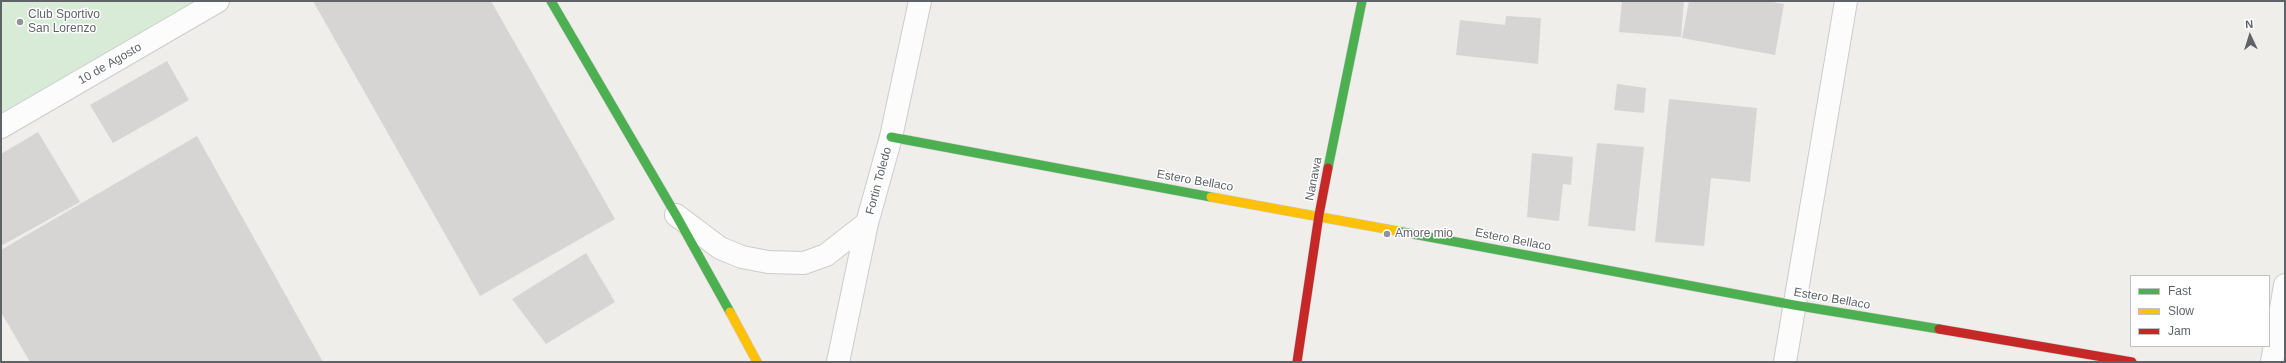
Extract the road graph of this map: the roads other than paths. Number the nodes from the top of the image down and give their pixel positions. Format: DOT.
graph roads {
  1 [pos="218,1"];
  2 [pos="551,1"];
  3 [pos="920,1"];
  4 [pos="1362,1"];
  5 [pos="1846,1"];
  6 [pos="1,127"];
  7 [pos="891,137"];
  8 [pos="676,215"];
  9 [pos="1319,216"];
  10 [pos="867,223"];
  11 [pos="2285,285"];
  12 [pos="1794,305"];
  13 [pos="757,362"];
  14 [pos="838,362"];
  15 [pos="1297,362"];
  16 [pos="1785,362"];
  17 [pos="2132,362"];
  18 [pos="2272,362"];
  1 -- 6 [label="street, 10 de Agosto"];
  2 -- 8 [label="street"];
  3 -- 7 [label="street, Fortin Toledo"];
  4 -- 9 [label="street, Nanawa"];
  5 -- 12 [label="street"];
  7 -- 9 [label="street, Estero Bellaco"];
  7 -- 10 [label="street, Fortin Toledo"];
  8 -- 10 [label="street"];
  8 -- 13 [label="street"];
  9 -- 12 [label="street, Estero Bellaco"];
  9 -- 15 [label="street, Nanawa"];
  10 -- 14 [label="street, Fortin Toledo"];
  11 -- 18 [label="street"];
  12 -- 16 [label="street"];
  12 -- 17 [label="street, Estero Bellaco"];
}
